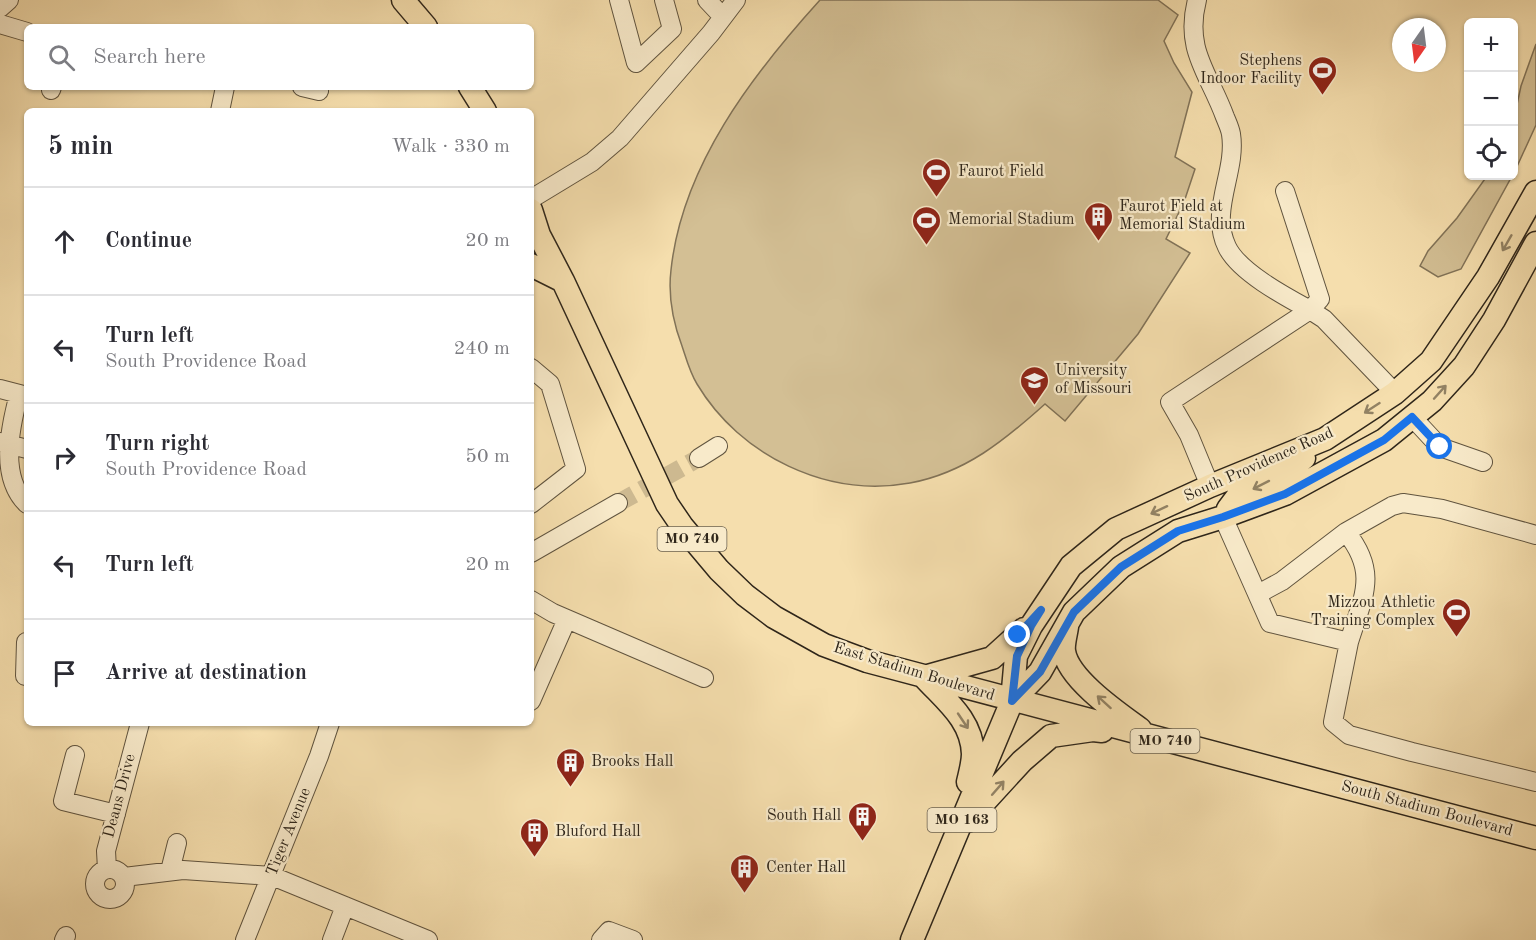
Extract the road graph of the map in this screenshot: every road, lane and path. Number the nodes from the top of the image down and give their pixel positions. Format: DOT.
graph roads {
  1 [pos="9,0"];
  2 [pos="403,0"];
  3 [pos="619,0"];
  4 [pos="664,0"];
  5 [pos="707,0"];
  6 [pos="736,0"];
  7 [pos="1197,0"];
  8 [pos="0,8"];
  9 [pos="723,17"];
  10 [pos="0,24"];
  11 [pos="423,24"];
  12 [pos="24,31"];
  13 [pos="224,90"];
  14 [pos="472,90"];
  15 [pos="221,108"];
  16 [pos="483,108"];
  17 [pos="1285,191"];
  18 [pos="1536,192"];
  19 [pos="534,197"];
  20 [pos="534,219"];
  21 [pos="1536,243"];
  22 [pos="534,266"];
  23 [pos="563,281"];
  24 [pos="1310,310"];
  25 [pos="534,371"];
  26 [pos="0,389"];
  27 [pos="1395,393"];
  28 [pos="23,395"];
  29 [pos="1412,417"];
  30 [pos="1325,439"];
  31 [pos="3,443"];
  32 [pos="718,446"];
  33 [pos="24,448"];
  34 [pos="699,458"];
  35 [pos="1483,462"];
  36 [pos="1210,486"];
  37 [pos="24,502"];
  38 [pos="534,502"];
  39 [pos="618,503"];
  40 [pos="1223,517"];
  41 [pos="1346,532"];
  42 [pos="1536,535"];
  43 [pos="534,551"];
  44 [pos="1258,594"];
  45 [pos="534,602"];
  46 [pos="1041,610"];
  47 [pos="567,619"];
  48 [pos="1067,624"];
  49 [pos="1349,642"];
  50 [pos="924,677"];
  51 [pos="704,678"];
  52 [pos="534,694"];
  53 [pos="1012,701"];
  54 [pos="139,726"];
  55 [pos="329,726"];
  56 [pos="1150,737"];
  57 [pos="75,755"];
  58 [pos="1317,780"];
  59 [pos="1536,782"];
  60 [pos="116,814"];
  61 [pos="958,830"];
  62 [pos="1536,838"];
  63 [pos="177,843"];
  64 [pos="107,869"];
  65 [pos="170,871"];
  66 [pos="272,876"];
  67 [pos="124,877"];
  68 [pos="345,906"];
  69 [pos="913,939"];
  70 [pos="245,940"];
  71 [pos="332,940"];
  72 [pos="428,940"];
  73 [pos="601,940"];
  74 [pos="633,940"];
  1 -- 8 [label="street"];
  2 -- 11 [label="main road"];
  3 -- 4 [label="street"];
  5 -- 9 [label="street"];
  6 -- 9 [label="street"];
  7 -- 24 [label="street"];
  9 -- 19 [label="street"];
  10 -- 12 [label="street"];
  13 -- 15 [label="street"];
  14 -- 16 [label="main road"];
  17 -- 24 [label="street"];
  18 -- 27 [label="main road, South Providence Road / MO 163, one-way"];
  20 -- 23 [label="main road, East Stadium Boulevard / MO 740"];
  29 -- 21 [label="main road, South Providence Road / MO 163, one-way"];
  22 -- 23 [label="main road"];
  23 -- 50 [label="main road, East Stadium Boulevard / MO 740"];
  24 -- 27 [label="street"];
  24 -- 36 [label="street"];
  25 -- 38 [label="street"];
  26 -- 28 [label="street"];
  27 -- 30 [label="main road, South Providence Road / MO 163, one-way"];
  28 -- 31 [label="street"];
  29 -- 35 [label="street"];
  29 -- 40 [label="main road, South Providence Road / MO 163"];
  30 -- 36 [label="main road, South Providence Road / MO 163"];
  30 -- 40 [label="main road, one-way"];
  31 -- 33 [label="street"];
  31 -- 37 [label="street"];
  32 -- 34 [label="street"];
  36 -- 46 [label="main road, South Providence Road / MO 163, one-way"];
  39 -- 43 [label="street"];
  40 -- 44 [label="street"];
  40 -- 48 [label="main road, South Providence Road / MO 163"];
  41 -- 42 [label="street"];
  41 -- 44 [label="street"];
  41 -- 49 [label="street"];
  44 -- 49 [label="street"];
  45 -- 47 [label="street"];
  46 -- 50 [label="main road"];
  46 -- 53 [label="main road, South Providence Road / MO 163"];
  47 -- 51 [label="street"];
  47 -- 52 [label="street"];
  48 -- 53 [label="main road, South Providence Road / MO 163"];
  56 -- 48 [label="main road, one-way"];
  49 -- 59 [label="street"];
  50 -- 53 [label="main road, East Stadium Boulevard / MO 740"];
  50 -- 61 [label="main road, one-way"];
  53 -- 56 [label="main road, East Stadium Boulevard / MO 740"];
  53 -- 61 [label="main road, South Providence Road / MO 163"];
  54 -- 60 [label="street, Deans Drive"];
  55 -- 66 [label="street, Tiger Avenue"];
  56 -- 58 [label="main road, East Stadium Boulevard / MO 740"];
  61 -- 56 [label="main road, one-way"];
  57 -- 60 [label="street"];
  58 -- 62 [label="main road, South Stadium Boulevard / MO 740"];
  60 -- 64 [label="street, Deans Drive"];
  61 -- 69 [label="main road, South Providence Road / MO 163"];
  63 -- 65 [label="street"];
  64 -- 67 [label="street"];
  64 -- 67 [label="street"];
  65 -- 66 [label="street"];
  65 -- 67 [label="street"];
  66 -- 68 [label="street"];
  66 -- 70 [label="street, Tiger Avenue"];
  68 -- 71 [label="street"];
  68 -- 72 [label="street"];
  73 -- 74 [label="street"];
}
